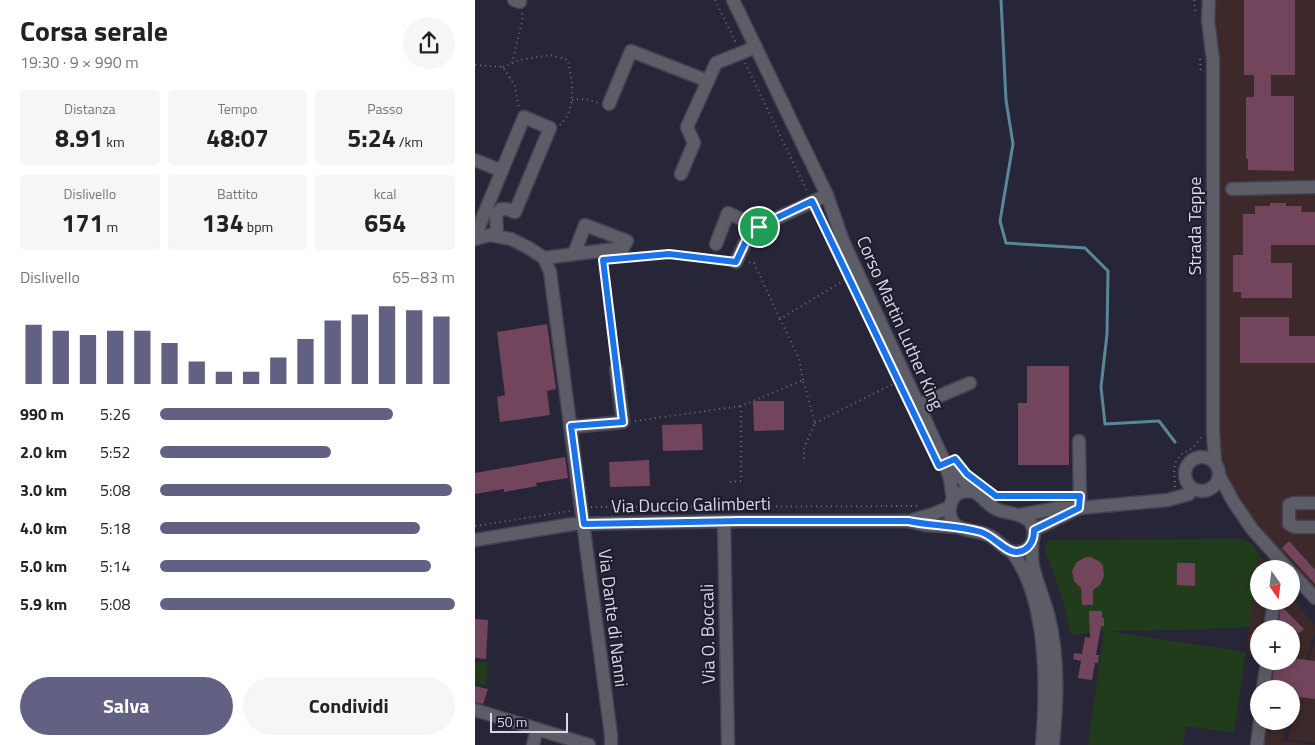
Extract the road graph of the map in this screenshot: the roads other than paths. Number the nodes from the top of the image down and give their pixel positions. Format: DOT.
graph roads {
  1 [pos="733,0"];
  2 [pos="1200,0"];
  3 [pos="1209,0"];
  4 [pos="1203,20"];
  5 [pos="756,48"];
  6 [pos="708,81"];
  7 [pos="609,104"];
  8 [pos="475,160"];
  9 [pos="502,171"];
  10 [pos="681,174"];
  11 [pos="1315,187"];
  12 [pos="1232,189"];
  13 [pos="827,195"];
  14 [pos="478,218"];
  15 [pos="759,227"];
  16 [pos="497,236"];
  17 [pos="475,239"];
  18 [pos="716,244"];
  19 [pos="574,254"];
  20 [pos="544,258"];
  21 [pos="736,262"];
  22 [pos="617,368"];
  23 [pos="970,383"];
  24 [pos="918,405"];
  25 [pos="571,426"];
  26 [pos="1208,433"];
  27 [pos="1079,441"];
  28 [pos="1196,458"];
  29 [pos="945,463"];
  30 [pos="1217,469"];
  31 [pos="1191,486"];
  32 [pos="1207,490"];
  33 [pos="974,492"];
  34 [pos="1233,501"];
  35 [pos="951,503"];
  36 [pos="1315,503"];
  37 [pos="1079,508"];
  38 [pos="1019,515"];
  39 [pos="908,521"];
  40 [pos="724,522"];
  41 [pos="584,524"];
  42 [pos="1315,526"];
  43 [pos="958,527"];
  44 [pos="1033,537"];
  45 [pos="475,540"];
  46 [pos="1012,552"];
  47 [pos="1280,560"];
  48 [pos="1300,582"];
  49 [pos="1315,598"];
  50 [pos="475,710"];
  51 [pos="537,730"];
  52 [pos="1259,730"];
  53 [pos="533,745"];
  54 [pos="589,745"];
  55 [pos="611,745"];
  56 [pos="727,745"];
  57 [pos="1042,745"];
  58 [pos="1053,745"];
  59 [pos="1257,745"];
  1 -- 5 [label="street, Corso Martin Luther King"];
  2 -- 4 [label="street, Strada Teppe"];
  3 -- 4 [label="street, Strada Teppe"];
  4 -- 26 [label="street, Strada Teppe"];
  5 -- 6 [label="street"];
  5 -- 13 [label="street, Corso Martin Luther King"];
  6 -- 7 [label="street"];
  6 -- 10 [label="street"];
  8 -- 9 [label="street"];
  9 -- 14 [label="street"];
  9 -- 16 [label="street"];
  11 -- 12 [label="street"];
  13 -- 15 [label="street"];
  13 -- 24 [label="street, Corso Martin Luther King"];
  14 -- 17 [label="street"];
  15 -- 18 [label="street"];
  15 -- 21 [label="street"];
  16 -- 17 [label="street"];
  16 -- 20 [label="street"];
  19 -- 20 [label="street"];
  20 -- 25 [label="street, Via Dante di Nanni"];
  22 -- 25 [label="street"];
  23 -- 24 [label="street"];
  24 -- 29 [label="street, Corso Martin Luther King"];
  25 -- 41 [label="street, Via Dante di Nanni"];
  26 -- 28 [label="street"];
  26 -- 30 [label="street, Strada Teppe"];
  27 -- 37 [label="street"];
  28 -- 30 [label="street"];
  28 -- 31 [label="street"];
  29 -- 33 [label="street, Corso Martin Luther King"];
  29 -- 35 [label="street, Corso Martin Luther King"];
  30 -- 32 [label="street"];
  30 -- 34 [label="street, Strada Teppe"];
  31 -- 32 [label="street"];
  31 -- 37 [label="street"];
  32 -- 34 [label="street"];
  33 -- 35 [label="street, Via Duccio Galimberti"];
  33 -- 38 [label="street, Corso Martin Luther King"];
  34 -- 47 [label="street, Strada Teppe"];
  35 -- 39 [label="street, Via Duccio Galimberti"];
  35 -- 43 [label="street, Corso Martin Luther King"];
  36 -- 42 [label="street"];
  37 -- 38 [label="street"];
  37 -- 44 [label="street"];
  38 -- 44 [label="street"];
  39 -- 40 [label="street, Via Duccio Galimberti"];
  39 -- 43 [label="street, Via Duccio Galimberti"];
  40 -- 41 [label="street, Via Duccio Galimberti"];
  40 -- 56 [label="street, Via O. Boccali"];
  41 -- 45 [label="street, Via Duccio Galimberti"];
  41 -- 55 [label="street, Via Dante di Nanni"];
  43 -- 46 [label="street, Via Duccio Galimberti"];
  44 -- 46 [label="street"];
  44 -- 58 [label="street"];
  46 -- 57 [label="street"];
  48 -- 49 [label="street"];
  50 -- 51 [label="street"];
  51 -- 53 [label="street"];
  51 -- 54 [label="street"];
  52 -- 59 [label="street"];
}
